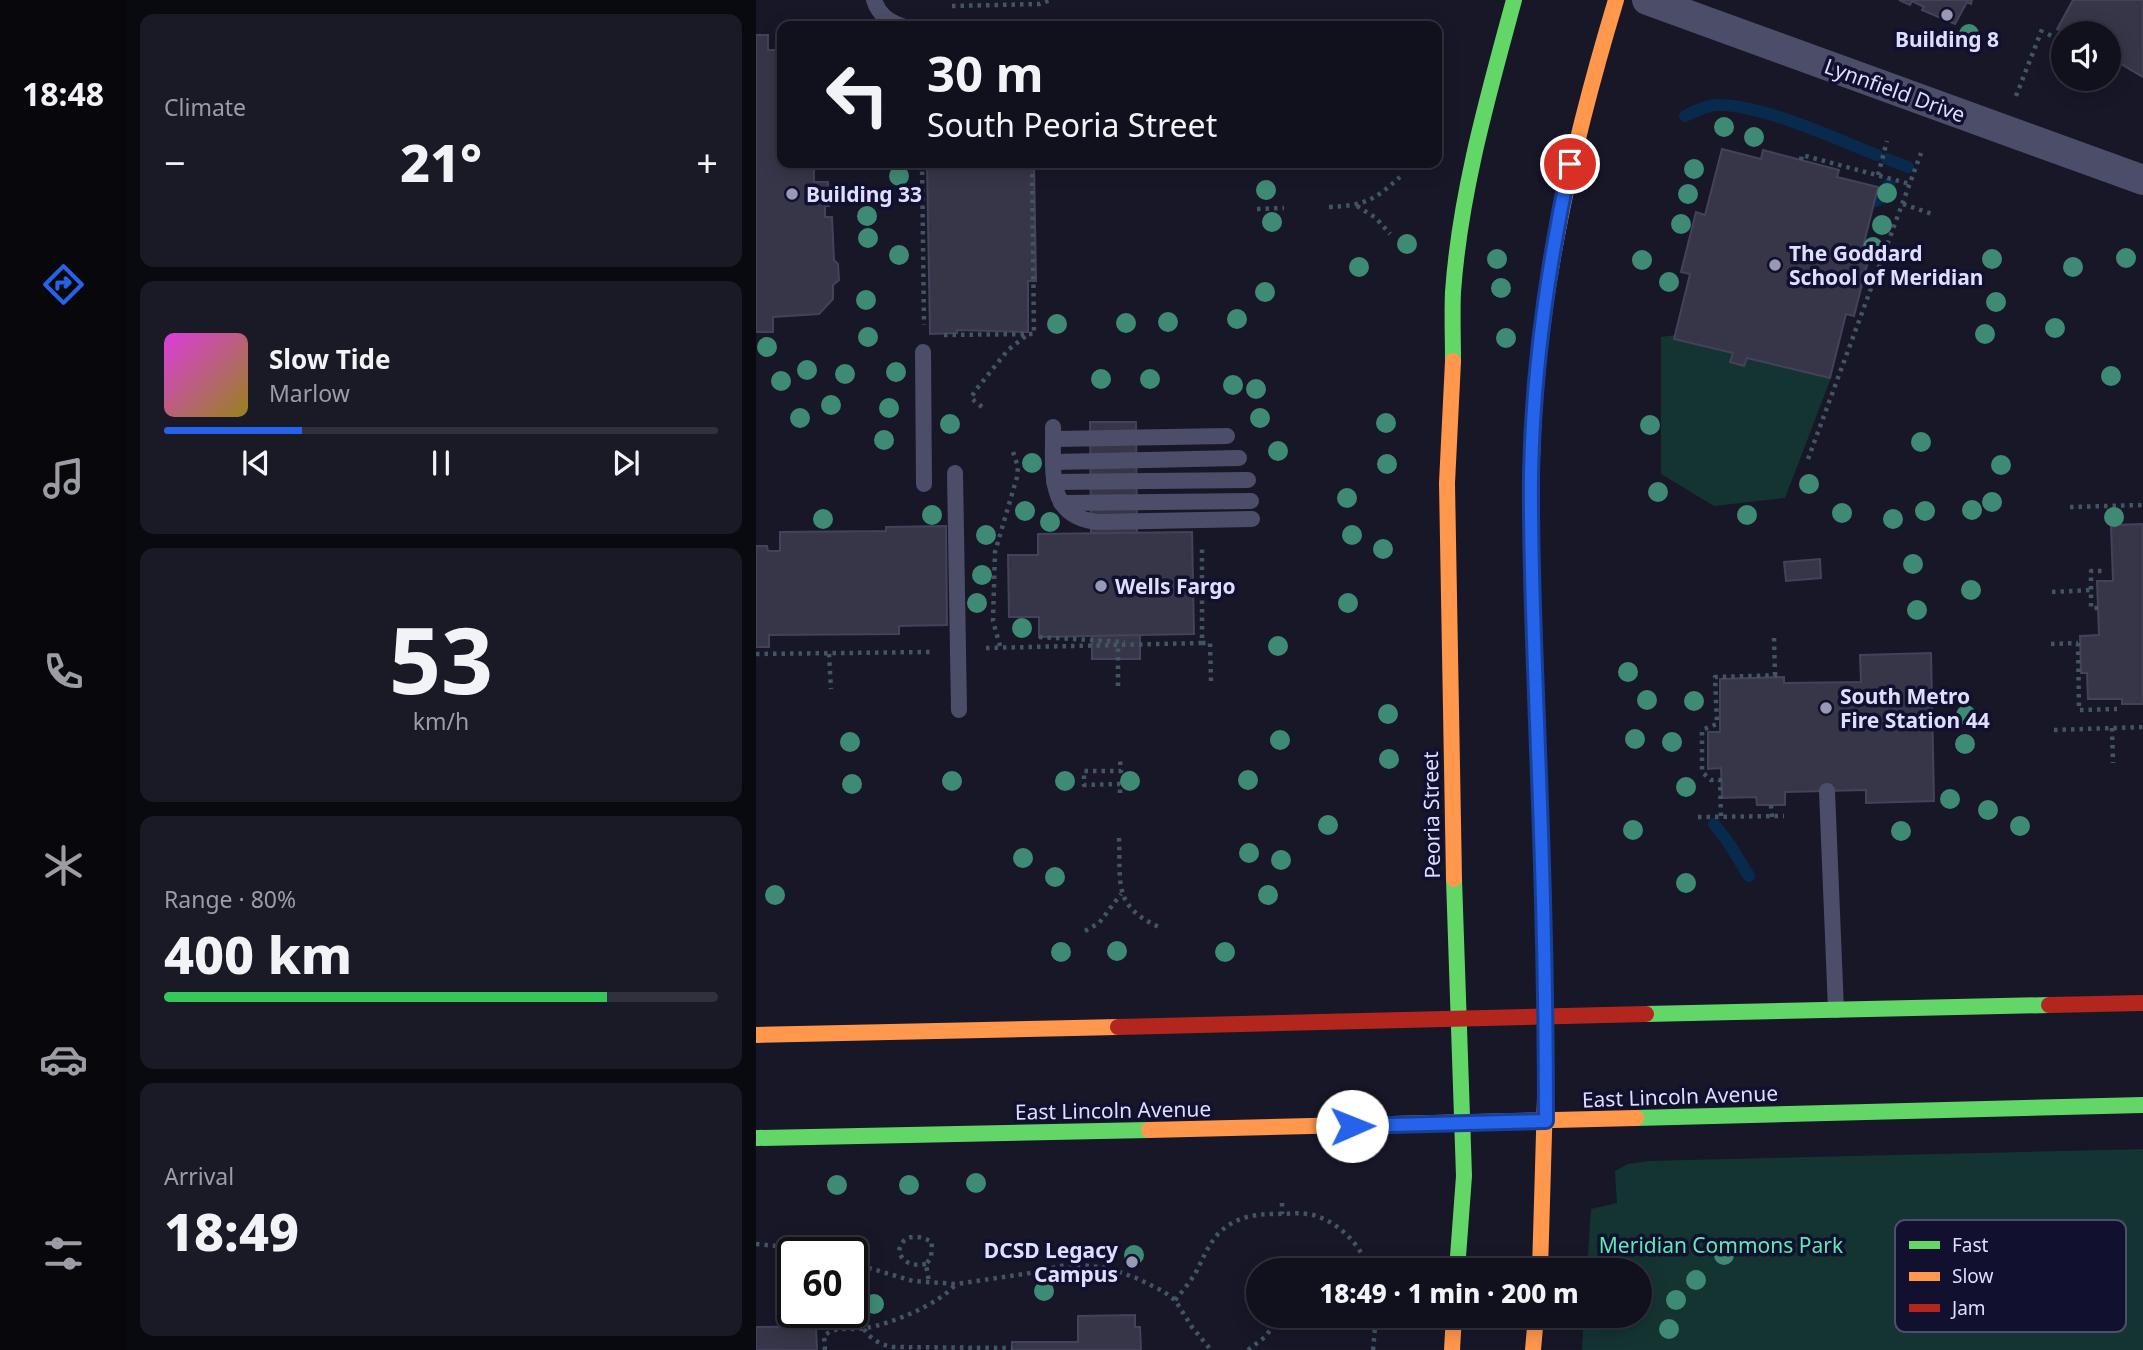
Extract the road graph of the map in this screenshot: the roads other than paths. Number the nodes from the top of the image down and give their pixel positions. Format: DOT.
graph roads {
  1 [pos="874,0"];
  2 [pos="1514,0"];
  3 [pos="1616,0"];
  4 [pos="1647,0"];
  5 [pos="891,21"];
  6 [pos="2143,180"];
  7 [pos="923,352"];
  8 [pos="1227,436"];
  9 [pos="1239,458"];
  10 [pos="1054,462"];
  11 [pos="955,472"];
  12 [pos="1248,480"];
  13 [pos="1054,482"];
  14 [pos="923,484"];
  15 [pos="1251,501"];
  16 [pos="1061,503"];
  17 [pos="1252,519"];
  18 [pos="959,710"];
  19 [pos="1827,791"];
  20 [pos="2143,1003"];
  21 [pos="1836,1010"];
  22 [pos="1546,1018"];
  23 [pos="1458,1019"];
  24 [pos="756,1035"];
  25 [pos="2143,1105"];
  26 [pos="1546,1121"];
  27 [pos="1462,1123"];
  28 [pos="756,1138"];
  29 [pos="1458,1258"];
  30 [pos="1540,1258"];
  31 [pos="1453,1328"];
  32 [pos="1535,1328"];
  33 [pos="1452,1350"];
  34 [pos="1533,1350"];
  1 -- 5 [label="lane"];
  2 -- 23 [label="main road, Peoria Street"];
  3 -- 22 [label="main road"];
  4 -- 6 [label="street, Lynnfield Drive"];
  7 -- 14 [label="lane"];
  8 -- 10 [label="lane"];
  9 -- 10 [label="lane"];
  10 -- 13 [label="lane"];
  11 -- 18 [label="lane"];
  12 -- 13 [label="lane"];
  13 -- 16 [label="lane"];
  15 -- 16 [label="lane"];
  16 -- 17 [label="lane"];
  19 -- 21 [label="lane"];
  20 -- 21 [label="main road"];
  21 -- 22 [label="main road"];
  22 -- 23 [label="main road"];
  22 -- 26 [label="main road"];
  23 -- 24 [label="main road"];
  23 -- 27 [label="main road, Peoria Street"];
  25 -- 26 [label="main road, East Lincoln Avenue"];
  26 -- 27 [label="main road, East Lincoln Avenue"];
  26 -- 30 [label="main road"];
  27 -- 28 [label="main road, East Lincoln Avenue"];
  27 -- 29 [label="main road"];
  31 -- 33 [label="main road"];
  32 -- 34 [label="main road"];
}
